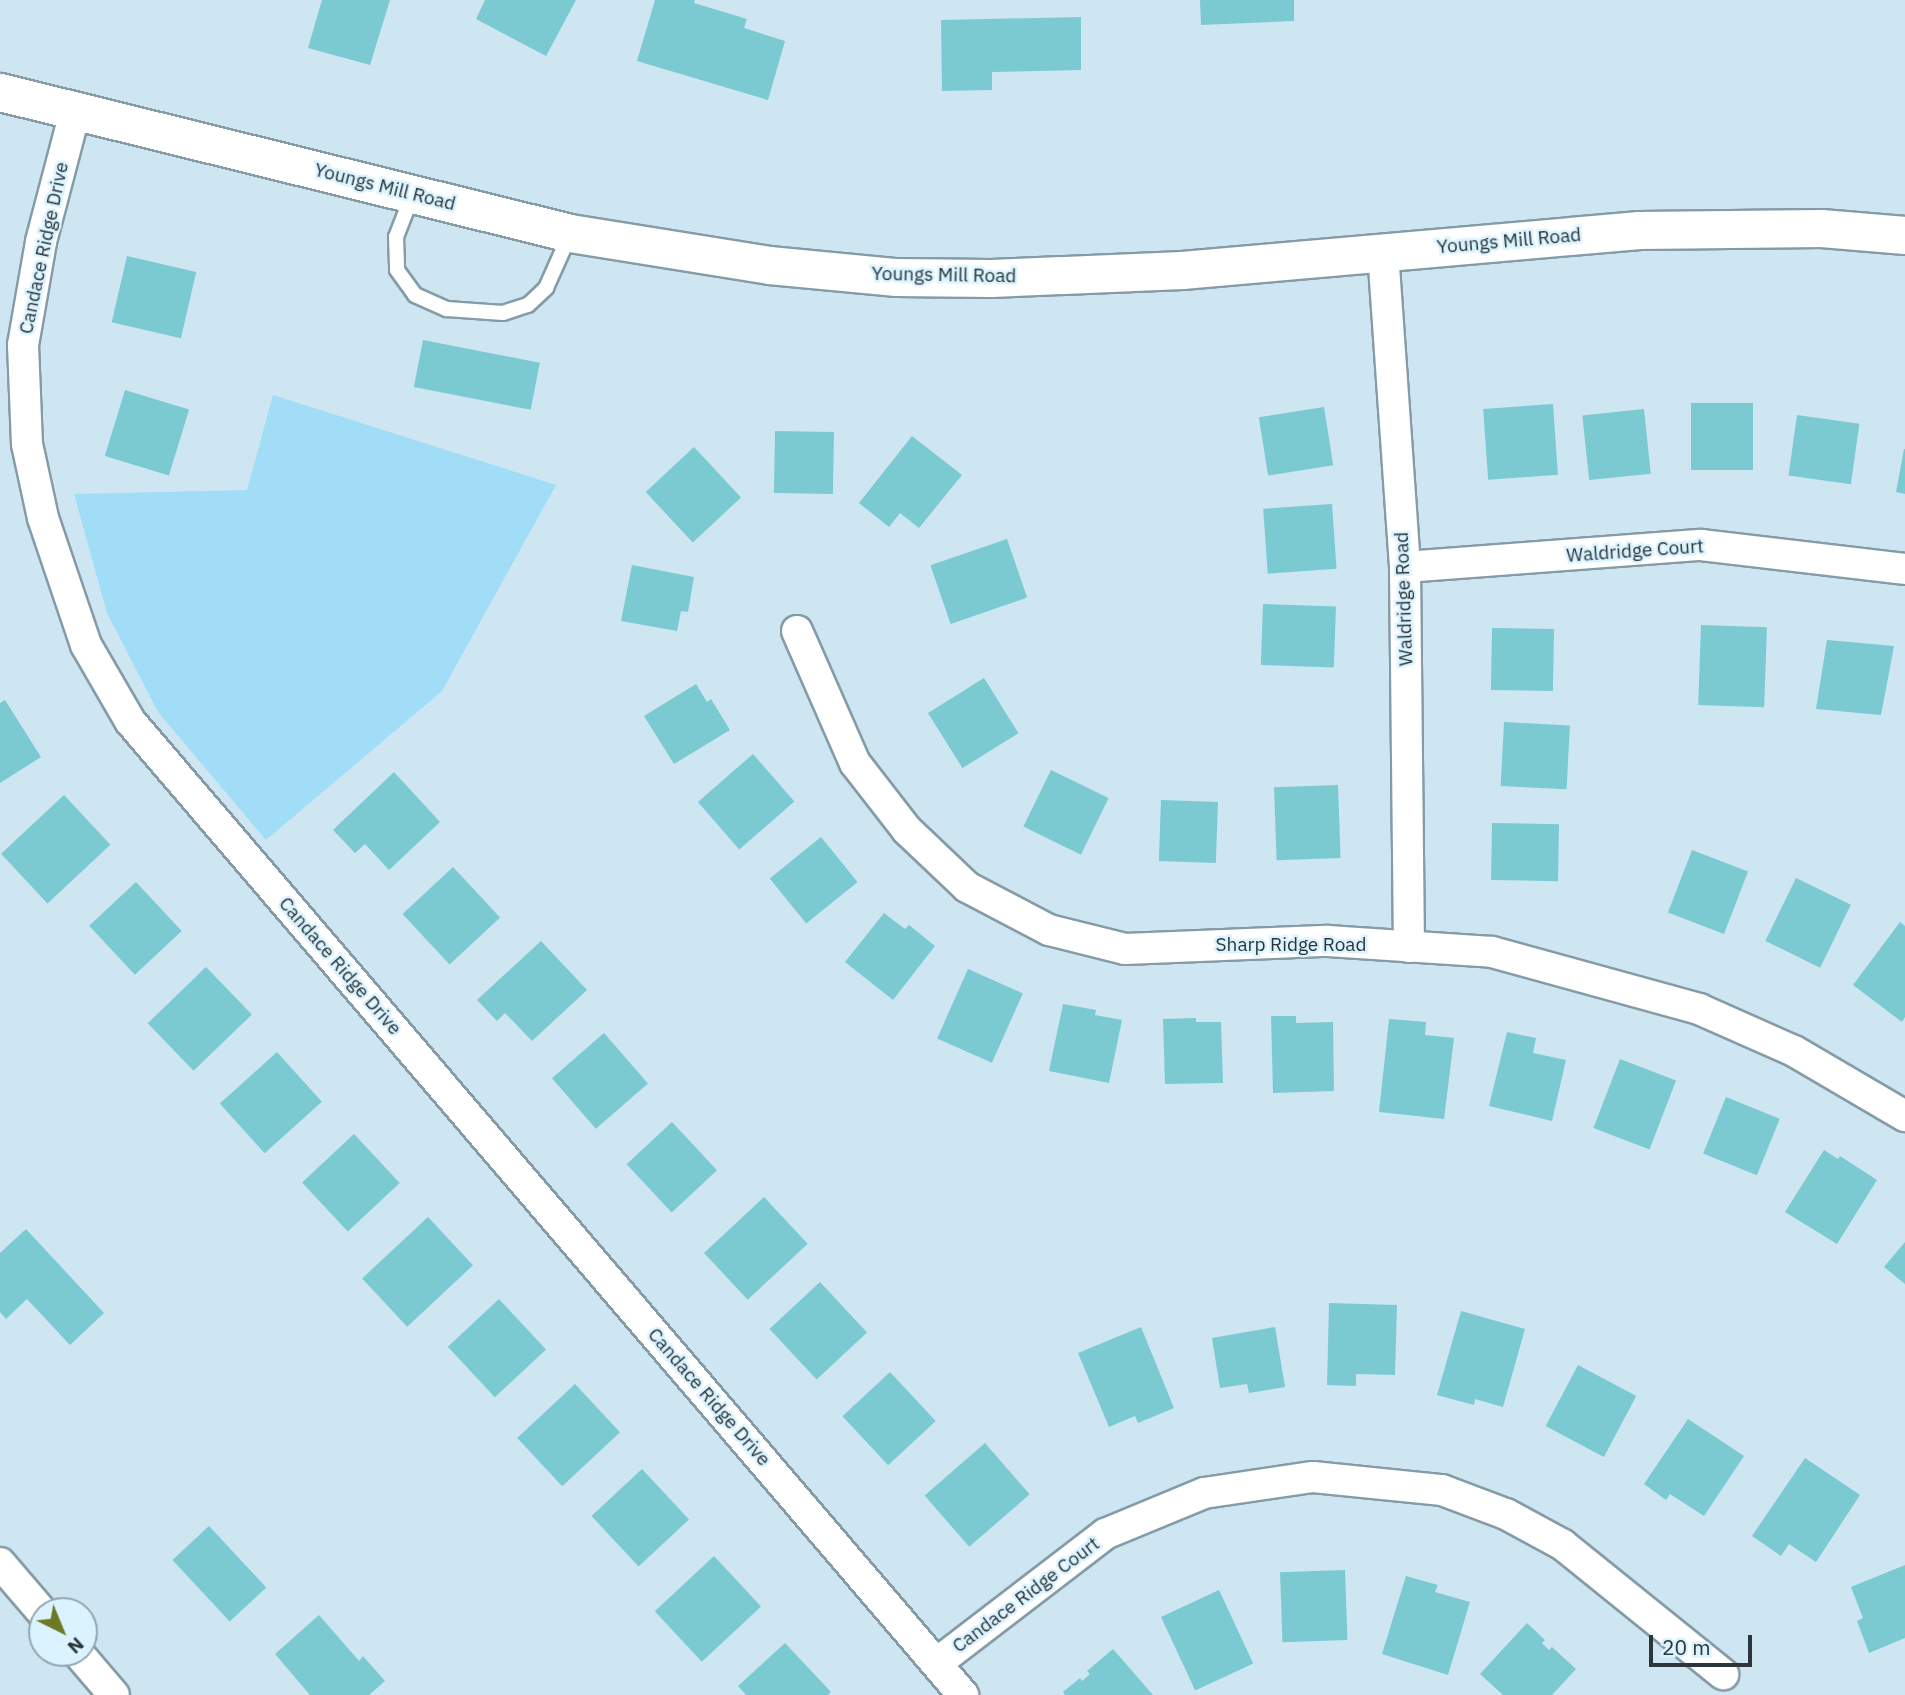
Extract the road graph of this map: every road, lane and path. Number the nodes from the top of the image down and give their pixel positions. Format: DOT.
graph roads {
  1 [pos="0,92"];
  2 [pos="75,112"];
  3 [pos="413,194"];
  4 [pos="570,233"];
  5 [pos="1905,235"];
  6 [pos="1383,252"];
  7 [pos="1405,567"];
  8 [pos="1905,569"];
  9 [pos="797,631"];
  10 [pos="1409,947"];
  11 [pos="1905,1116"];
  12 [pos="0,1563"];
  13 [pos="29,1597"];
  14 [pos="937,1663"];
  15 [pos="90,1667"];
  16 [pos="1723,1674"];
  17 [pos="114,1695"];
  18 [pos="963,1695"];
  1 -- 2 [label="street, Youngs Mill Road"];
  2 -- 3 [label="street, Youngs Mill Road"];
  2 -- 14 [label="street, Candace Ridge Drive"];
  3 -- 4 [label="street, Youngs Mill Road"];
  3 -- 4 [label="lane"];
  4 -- 6 [label="street, Youngs Mill Road"];
  5 -- 6 [label="street, Youngs Mill Road"];
  6 -- 7 [label="street, Waldridge Road"];
  7 -- 8 [label="street, Waldridge Court"];
  7 -- 10 [label="street, Waldridge Road"];
  9 -- 10 [label="street, Sharp Ridge Road"];
  10 -- 11 [label="street, Sharp Ridge Road"];
  12 -- 13 [label="street"];
  14 -- 16 [label="street, Candace Ridge Court"];
  14 -- 18 [label="street, Candace Ridge Drive"];
  15 -- 17 [label="street"];
}
